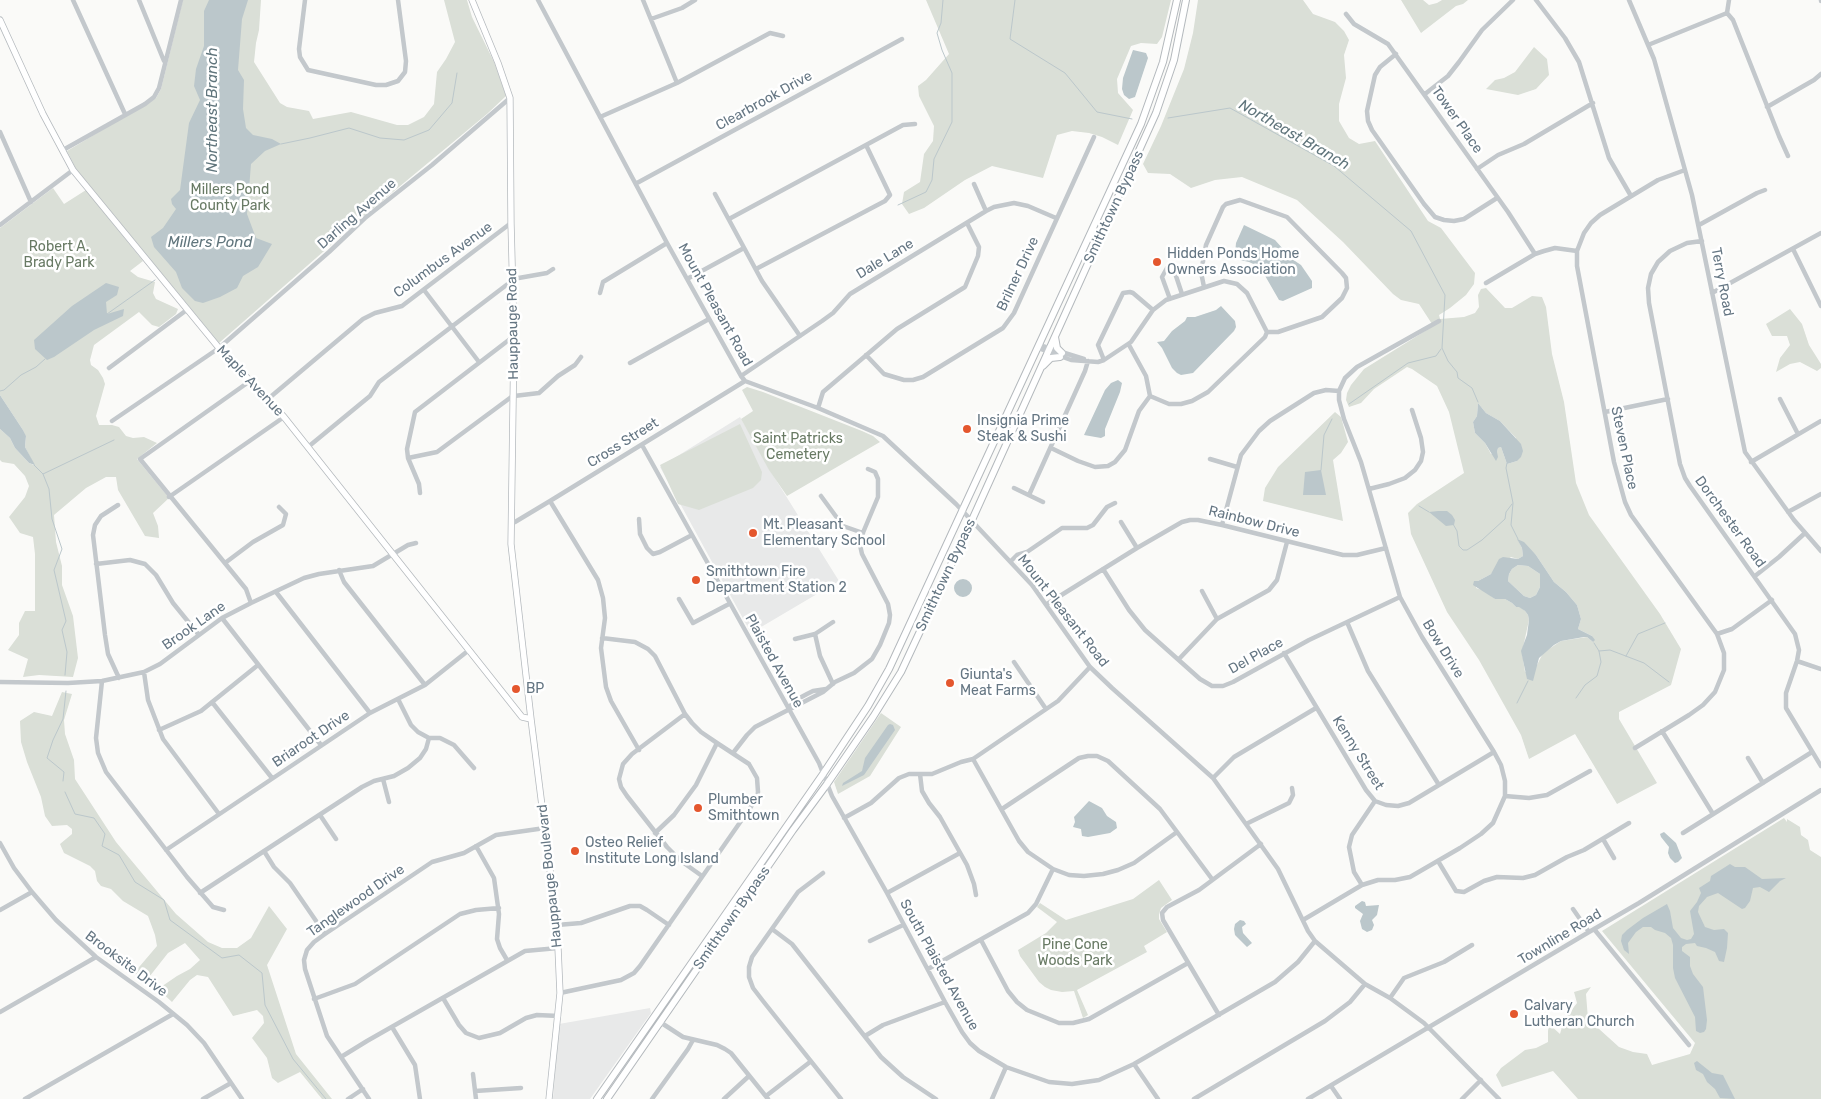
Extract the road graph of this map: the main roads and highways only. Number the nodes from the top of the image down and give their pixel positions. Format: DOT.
graph roads {
  1 [pos="472,0"];
  2 [pos="1177,0"];
  3 [pos="1186,0"];
  4 [pos="0,20"];
  5 [pos="1055,336"];
  6 [pos="1038,373"];
  7 [pos="524,654"];
  8 [pos="531,719"];
  9 [pos="603,1090"];
  10 [pos="550,1099"];
  11 [pos="592,1099"];
  12 [pos="597,1099"];
  13 [pos="607,1099"];
  1 -- 7 [label="main road, Hauppauge Road"];
  2 -- 9 [label="highway, Smithtown Bypass"];
  3 -- 5 [label="highway, Smithtown Bypass"];
  4 -- 8 [label="main road, Maple Avenue"];
  5 -- 6 [label="highway, Smithtown Bypass"];
  5 -- 6 [label="highway"];
  6 -- 13 [label="highway, Smithtown Bypass"];
  7 -- 8 [label="main road, Hauppauge Boulevard"];
  8 -- 10 [label="main road, Hauppauge Boulevard"];
  9 -- 11 [label="highway"];
  9 -- 12 [label="highway, Smithtown Bypass"];
}
